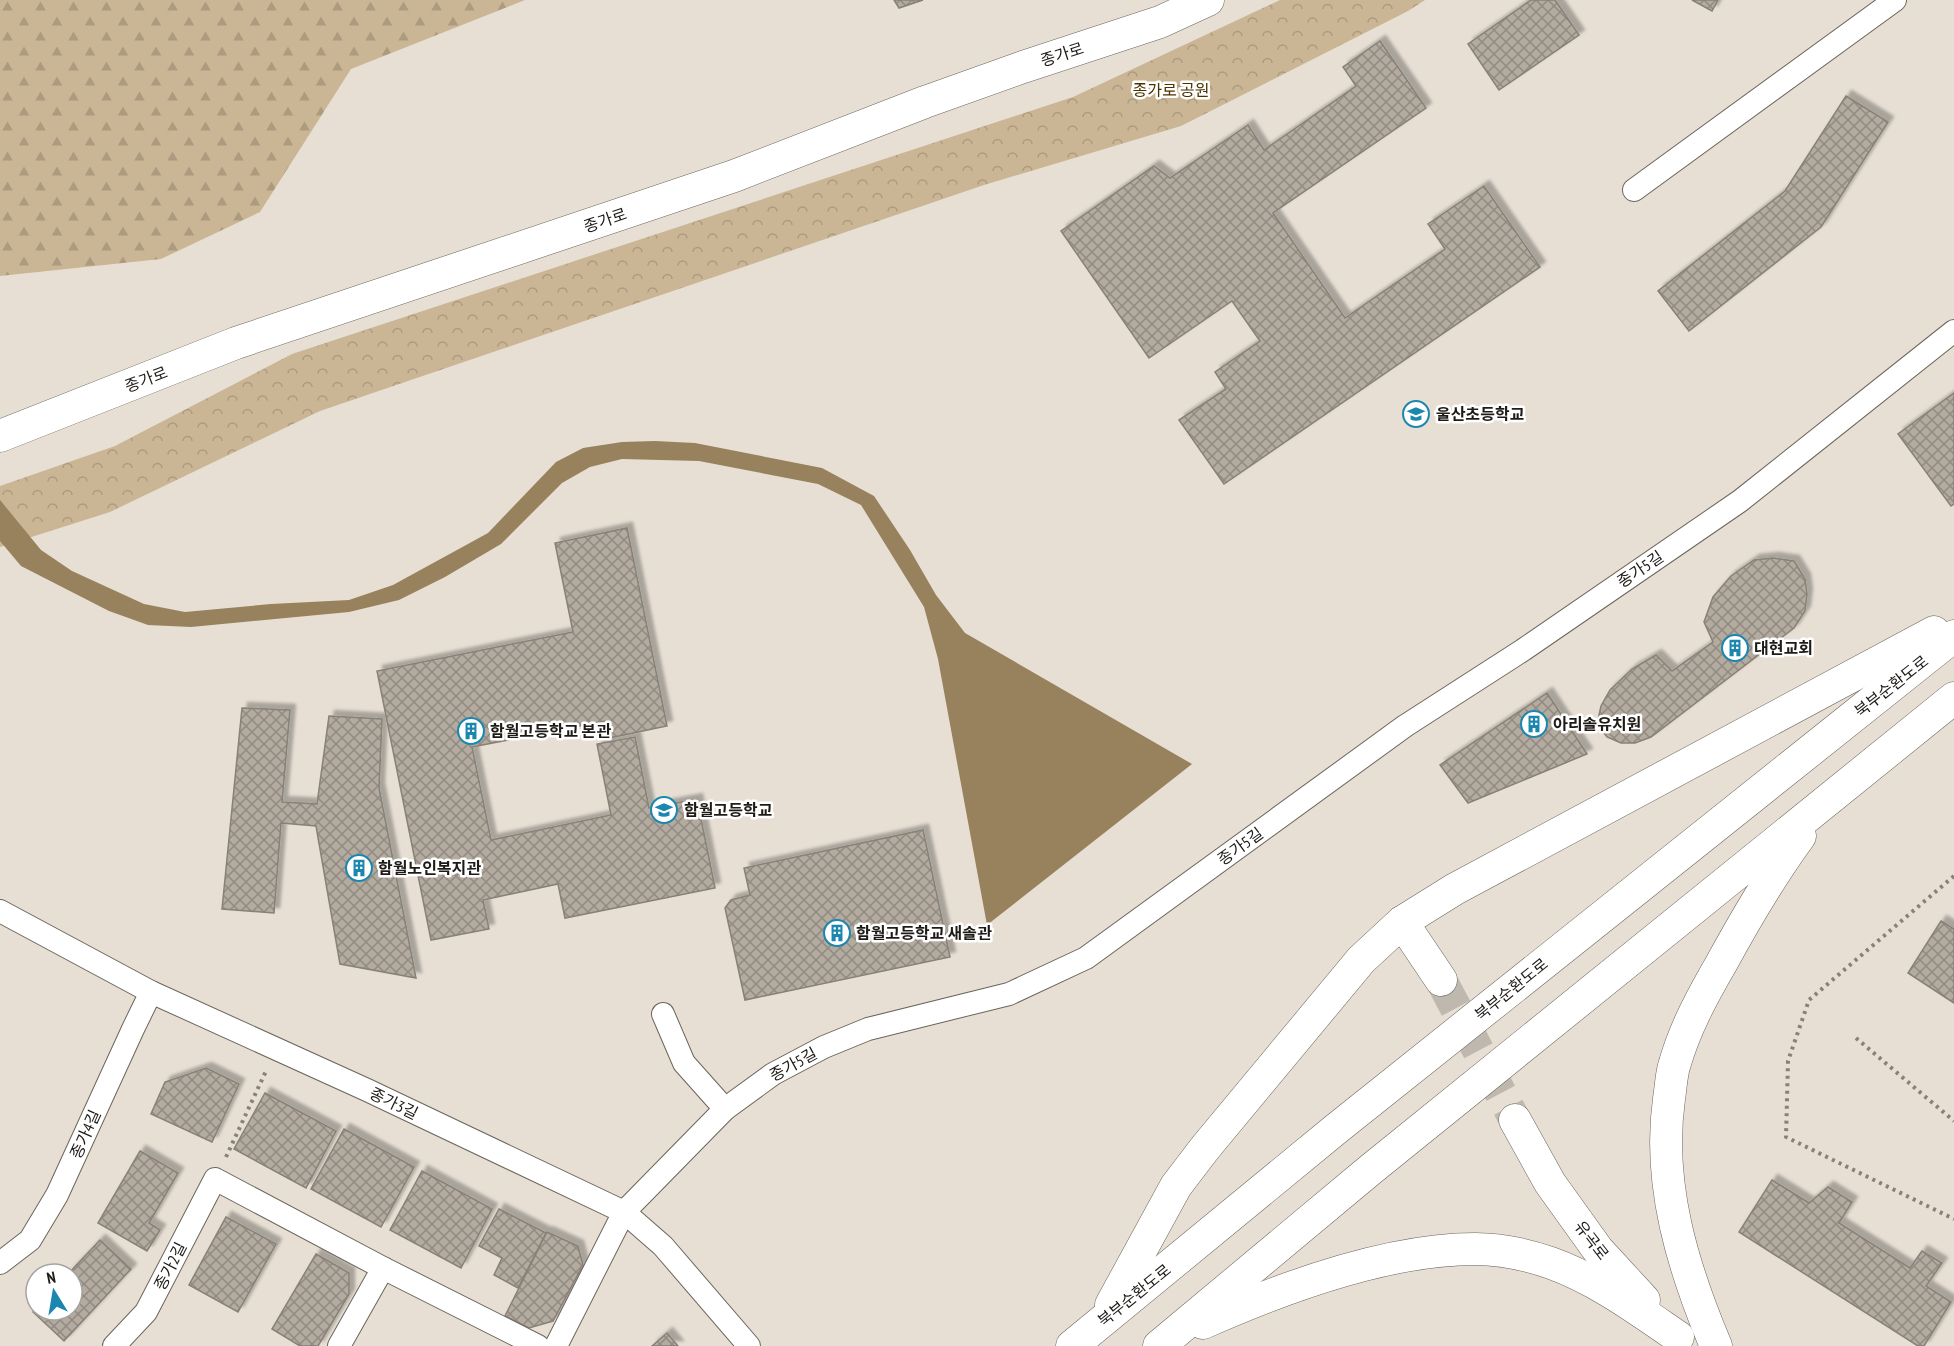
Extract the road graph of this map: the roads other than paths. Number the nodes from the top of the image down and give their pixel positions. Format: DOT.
graph roads {
  1 [pos="1208,0"];
  2 [pos="1894,0"];
  3 [pos="1634,190"];
  4 [pos="1954,331"];
  5 [pos="0,436"];
  6 [pos="1954,621"];
  7 [pos="1954,636"];
  8 [pos="1954,698"];
  9 [pos="1827,801"];
  10 [pos="0,911"];
  11 [pos="1402,922"];
  12 [pos="1441,980"];
  13 [pos="152,992"];
  14 [pos="663,1014"];
  15 [pos="724,1109"];
  16 [pos="1515,1120"];
  17 [pos="624,1212"];
  18 [pos="0,1263"];
  19 [pos="383,1268"];
  20 [pos="1102,1322"];
  21 [pos="1683,1341"];
  22 [pos="1164,1342"];
  23 [pos="114,1346"];
  24 [pos="339,1346"];
  25 [pos="538,1346"];
  26 [pos="556,1346"];
  27 [pos="749,1346"];
  28 [pos="1072,1346"];
  29 [pos="1716,1346"];
  1 -- 5 [label="main road, 종가로"];
  2 -- 3 [label="street"];
  4 -- 15 [label="street, 종가5길"];
  6 -- 11 [label="main road"];
  7 -- 20 [label="main road, 북부순환도로"];
  8 -- 9 [label="main road"];
  9 -- 22 [label="main road"];
  9 -- 29 [label="main road"];
  10 -- 13 [label="street, 종가3길"];
  11 -- 12 [label="main road"];
  11 -- 20 [label="main road"];
  13 -- 17 [label="street, 종가3길"];
  13 -- 18 [label="street, 종가4길"];
  14 -- 15 [label="street"];
  15 -- 17 [label="street, 종가5길"];
  16 -- 21 [label="main road, 유곡로"];
  17 -- 26 [label="street, 종가5길"];
  17 -- 27 [label="street, 종가3길"];
  19 -- 23 [label="street, 종가2길"];
  19 -- 24 [label="street"];
  19 -- 25 [label="street"];
  20 -- 28 [label="main road, 북부순환도로"];
  21 -- 22 [label="main road"];
}
